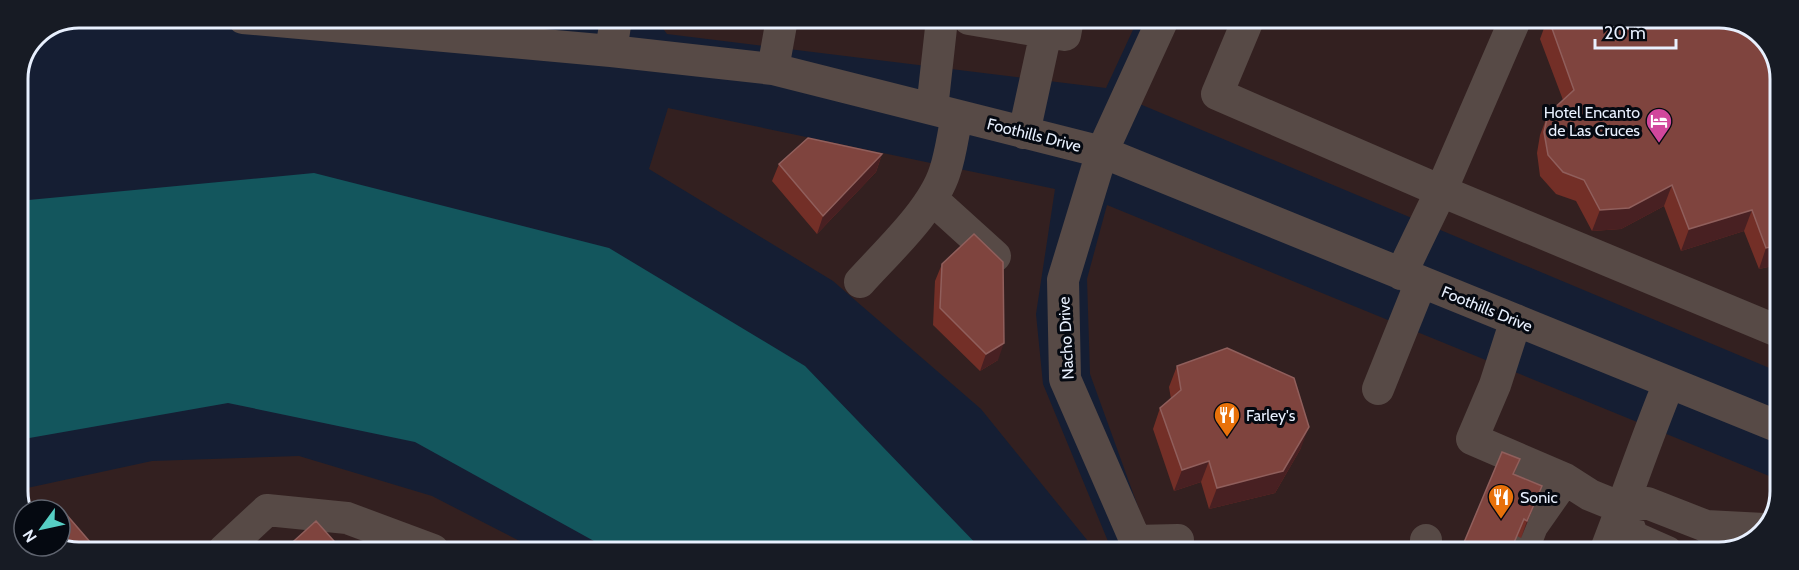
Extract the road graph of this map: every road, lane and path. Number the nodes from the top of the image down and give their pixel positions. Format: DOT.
graph roads {
  1 [pos="357,28"];
  2 [pos="615,28"];
  3 [pos="780,28"];
  4 [pos="942,28"];
  5 [pos="1056,28"];
  6 [pos="1159,28"];
  7 [pos="1245,28"];
  8 [pos="1512,28"];
  9 [pos="611,51"];
  10 [pos="773,69"];
  11 [pos="945,112"];
  12 [pos="1024,133"];
  13 [pos="1102,152"];
  14 [pos="1441,191"];
  15 [pos="932,199"];
  16 [pos="995,256"];
  17 [pos="1411,278"];
  18 [pos="860,282"];
  19 [pos="1515,320"];
  20 [pos="1770,328"];
  21 [pos="1669,383"];
  22 [pos="1378,388"];
  23 [pos="1770,423"];
  24 [pos="1565,479"];
  25 [pos="1622,508"];
  26 [pos="1753,528"];
  27 [pos="1178,540"];
  28 [pos="233,542"];
  29 [pos="412,542"];
  30 [pos="1135,542"];
  31 [pos="1164,542"];
  32 [pos="1526,542"];
  33 [pos="1609,542"];
  34 [pos="1645,542"];
  1 -- 9 [label="street, Foothills Drive"];
  2 -- 9 [label="street"];
  3 -- 10 [label="street"];
  4 -- 11 [label="street"];
  5 -- 12 [label="street"];
  6 -- 13 [label="street, Nacho Drive"];
  7 -- 14 [label="street"];
  8 -- 14 [label="street"];
  9 -- 10 [label="street, Foothills Drive"];
  10 -- 11 [label="street, Foothills Drive"];
  11 -- 12 [label="street, Foothills Drive"];
  11 -- 15 [label="street"];
  12 -- 13 [label="street, Foothills Drive"];
  13 -- 17 [label="street, Foothills Drive"];
  13 -- 30 [label="street, Nacho Drive"];
  14 -- 17 [label="street"];
  14 -- 20 [label="street"];
  15 -- 16 [label="street"];
  15 -- 18 [label="street"];
  17 -- 19 [label="street, Foothills Drive"];
  17 -- 22 [label="street"];
  19 -- 21 [label="street, Foothills Drive"];
  19 -- 24 [label="street"];
  21 -- 23 [label="street, Foothills Drive"];
  21 -- 25 [label="street"];
  24 -- 25 [label="street"];
  24 -- 32 [label="street"];
  25 -- 26 [label="street"];
  25 -- 33 [label="street"];
  25 -- 34 [label="street"];
  27 -- 31 [label="street"];
  28 -- 29 [label="street"];
}
